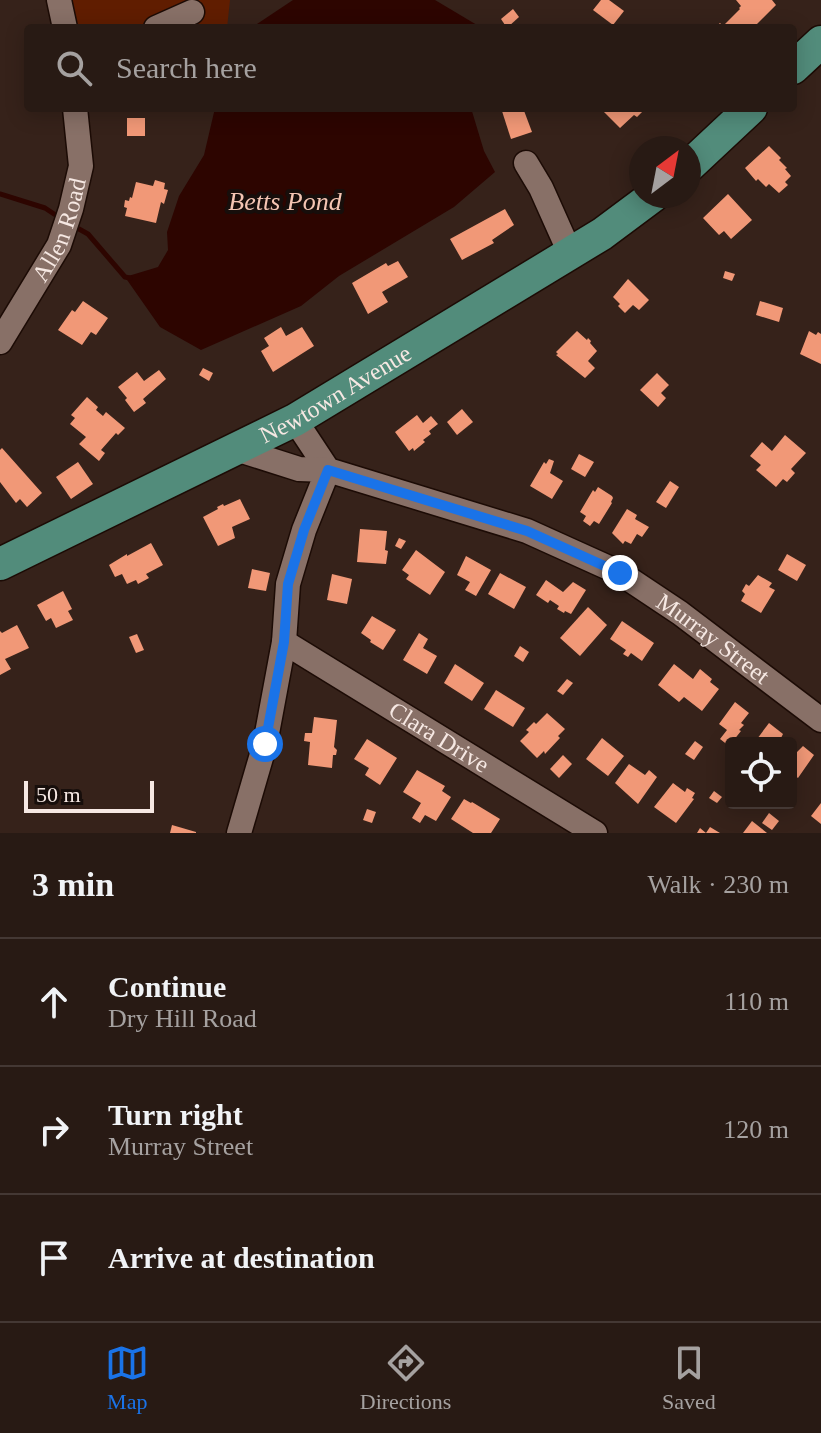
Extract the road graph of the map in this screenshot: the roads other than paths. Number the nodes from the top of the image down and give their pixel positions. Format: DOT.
graph roads {
  1 [pos="59,0"];
  2 [pos="192,12"];
  3 [pos="64,24"];
  4 [pos="165,24"];
  5 [pos="821,42"];
  6 [pos="797,64"];
  7 [pos="75,112"];
  8 [pos="747,112"];
  9 [pos="701,155"];
  10 [pos="526,163"];
  11 [pos="637,208"];
  12 [pos="570,253"];
  13 [pos="0,342"];
  14 [pos="295,420"];
  15 [pos="236,449"];
  16 [pos="328,470"];
  17 [pos="0,564"];
  18 [pos="284,642"];
  19 [pos="821,720"];
  20 [pos="239,833"];
  21 [pos="595,833"];
  1 -- 3 [label="street"];
  2 -- 4 [label="street"];
  5 -- 6 [label="main road"];
  7 -- 13 [label="street, Allen Road"];
  8 -- 9 [label="main road"];
  10 -- 12 [label="street"];
  11 -- 12 [label="main road, Newtown Avenue"];
  12 -- 14 [label="main road, Newtown Avenue"];
  14 -- 15 [label="main road, Newtown Avenue"];
  14 -- 16 [label="street"];
  15 -- 16 [label="street, Murray Street"];
  15 -- 17 [label="main road, Newtown Avenue"];
  16 -- 18 [label="street"];
  16 -- 19 [label="street, Murray Street"];
  18 -- 20 [label="street"];
  18 -- 21 [label="street, Clara Drive"];
}
